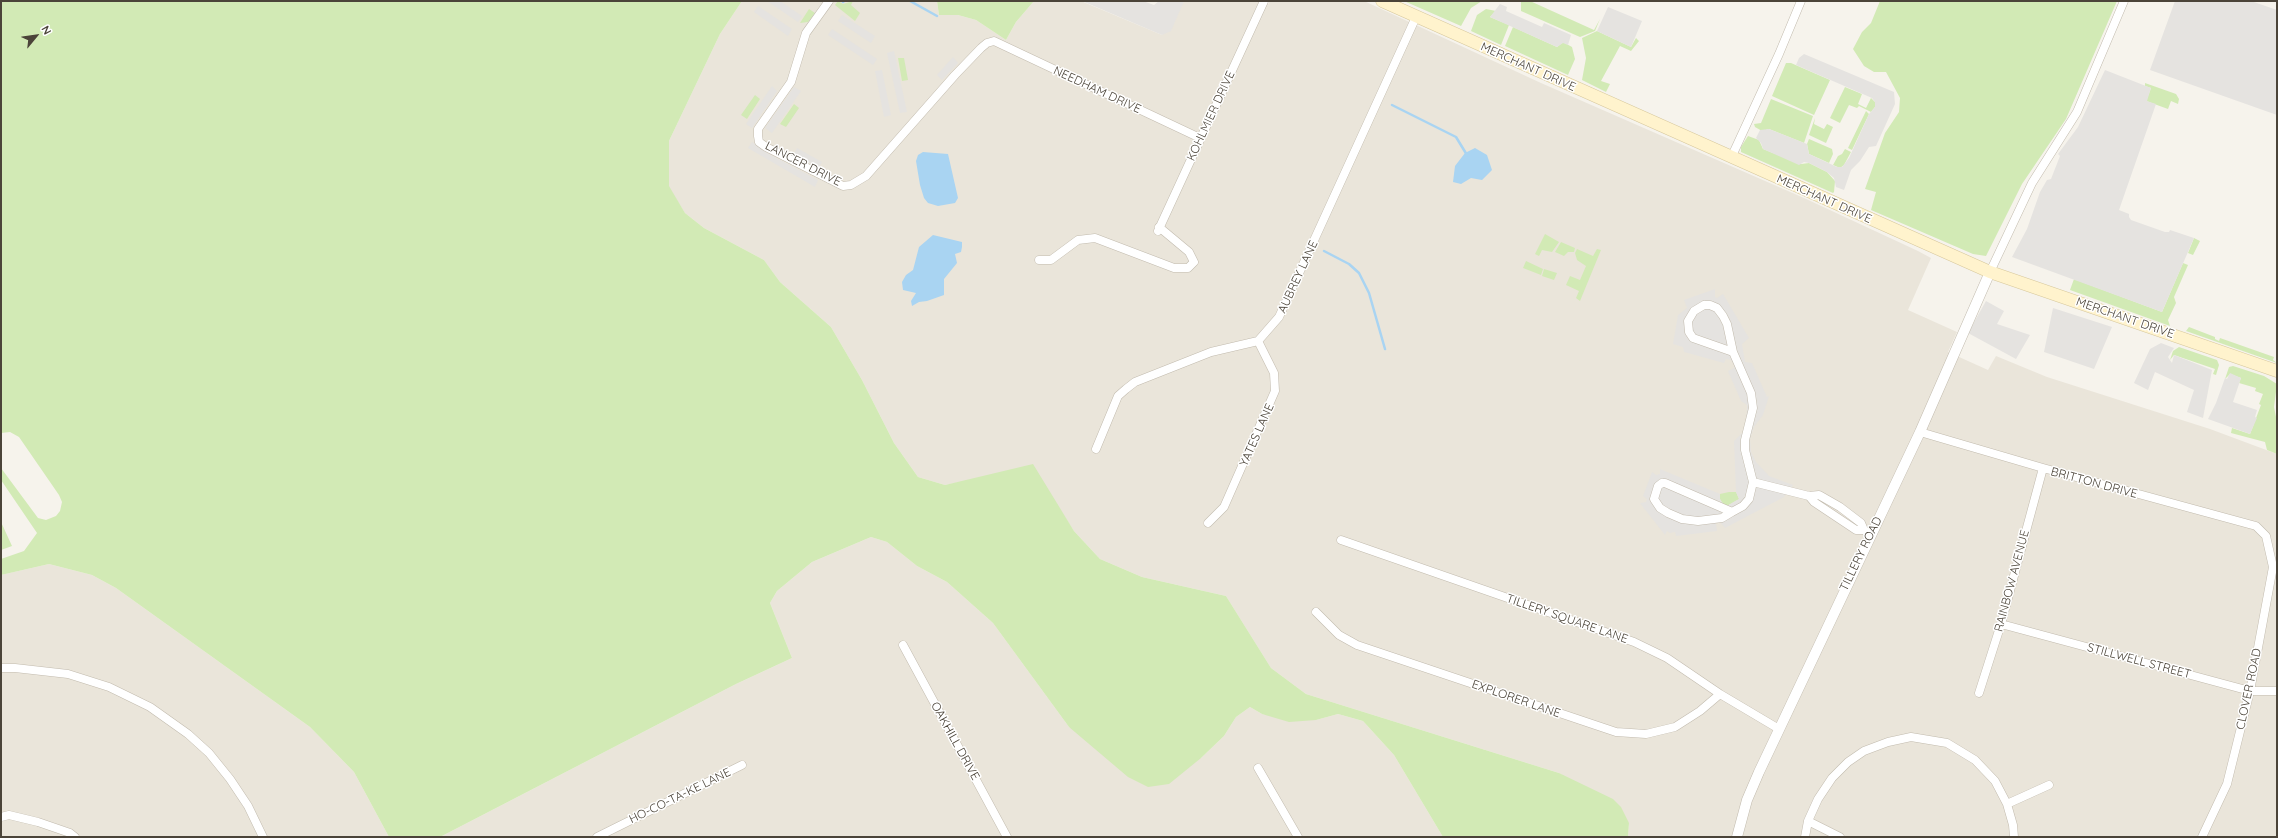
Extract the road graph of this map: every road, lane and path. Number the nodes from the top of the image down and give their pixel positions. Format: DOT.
graph roads {
  1 [pos="829,1"];
  2 [pos="1264,1"];
  3 [pos="1382,1"];
  4 [pos="1801,1"];
  5 [pos="2124,1"];
  6 [pos="1416,17"];
  7 [pos="994,41"];
  8 [pos="1200,138"];
  9 [pos="1731,158"];
  10 [pos="1039,260"];
  11 [pos="1990,272"];
  12 [pos="1258,341"];
  13 [pos="1733,352"];
  14 [pos="2277,371"];
  15 [pos="1920,432"];
  16 [pos="1096,449"];
  17 [pos="2043,468"];
  18 [pos="1753,482"];
  19 [pos="1732,512"];
  20 [pos="1208,523"];
  21 [pos="1867,532"];
  22 [pos="2266,536"];
  23 [pos="1341,540"];
  24 [pos="1316,612"];
  25 [pos="2001,624"];
  26 [pos="903,645"];
  27 [pos="1,668"];
  28 [pos="2250,691"];
  29 [pos="2277,691"];
  30 [pos="1979,693"];
  31 [pos="1720,694"];
  32 [pos="1779,729"];
  33 [pos="742,765"];
  34 [pos="1258,768"];
  35 [pos="2049,785"];
  36 [pos="2007,804"];
  37 [pos="1,817"];
  38 [pos="1808,821"];
  39 [pos="75,837"];
  40 [pos="264,837"];
  41 [pos="597,837"];
  42 [pos="1007,837"];
  43 [pos="1298,837"];
  44 [pos="1737,837"];
  45 [pos="1805,837"];
  46 [pos="1840,837"];
  47 [pos="2014,837"];
  48 [pos="2202,837"];
  1 -- 7 [label="street, LANCER DRIVE"];
  2 -- 8 [label="street, KOHLMIER DRIVE"];
  3 -- 6 [label="main road, MERCHANT DRIVE"];
  4 -- 9 [label="street"];
  5 -- 11 [label="street"];
  6 -- 9 [label="main road, MERCHANT DRIVE"];
  6 -- 12 [label="street, AUBREY LANE"];
  7 -- 8 [label="street, NEEDHAM DRIVE"];
  8 -- 10 [label="street, KOHLMIER DRIVE"];
  9 -- 11 [label="main road, MERCHANT DRIVE"];
  11 -- 14 [label="main road, MERCHANT DRIVE"];
  11 -- 15 [label="street, TILLERY ROAD"];
  12 -- 16 [label="street"];
  12 -- 20 [label="street, YATES LANE"];
  13 -- 13 [label="street"];
  13 -- 18 [label="street"];
  15 -- 17 [label="street, BRITTON DRIVE"];
  15 -- 21 [label="street, TILLERY ROAD"];
  17 -- 22 [label="street, BRITTON DRIVE"];
  17 -- 25 [label="street, RAINBOW AVENUE"];
  18 -- 19 [label="street"];
  18 -- 21 [label="street"];
  19 -- 19 [label="street"];
  21 -- 32 [label="street, TILLERY ROAD"];
  22 -- 28 [label="street, CLOVER ROAD"];
  23 -- 31 [label="street, TILLERY SQUARE LANE"];
  24 -- 31 [label="street, EXPLORER LANE"];
  25 -- 28 [label="street, STILLWELL STREET"];
  25 -- 30 [label="street, RAINBOW AVENUE"];
  26 -- 42 [label="street, OAKHILL DRIVE"];
  27 -- 40 [label="street"];
  28 -- 29 [label="street, STILLWELL STREET"];
  28 -- 48 [label="street, CLOVER ROAD"];
  31 -- 32 [label="street, TILLERY SQUARE LANE"];
  32 -- 44 [label="street, TILLERY ROAD"];
  33 -- 41 [label="street, HO-CO-TA-KE LANE"];
  34 -- 43 [label="street"];
  35 -- 36 [label="street"];
  36 -- 38 [label="street"];
  36 -- 47 [label="street"];
  37 -- 39 [label="street"];
  38 -- 45 [label="street"];
  38 -- 46 [label="street"];
}
